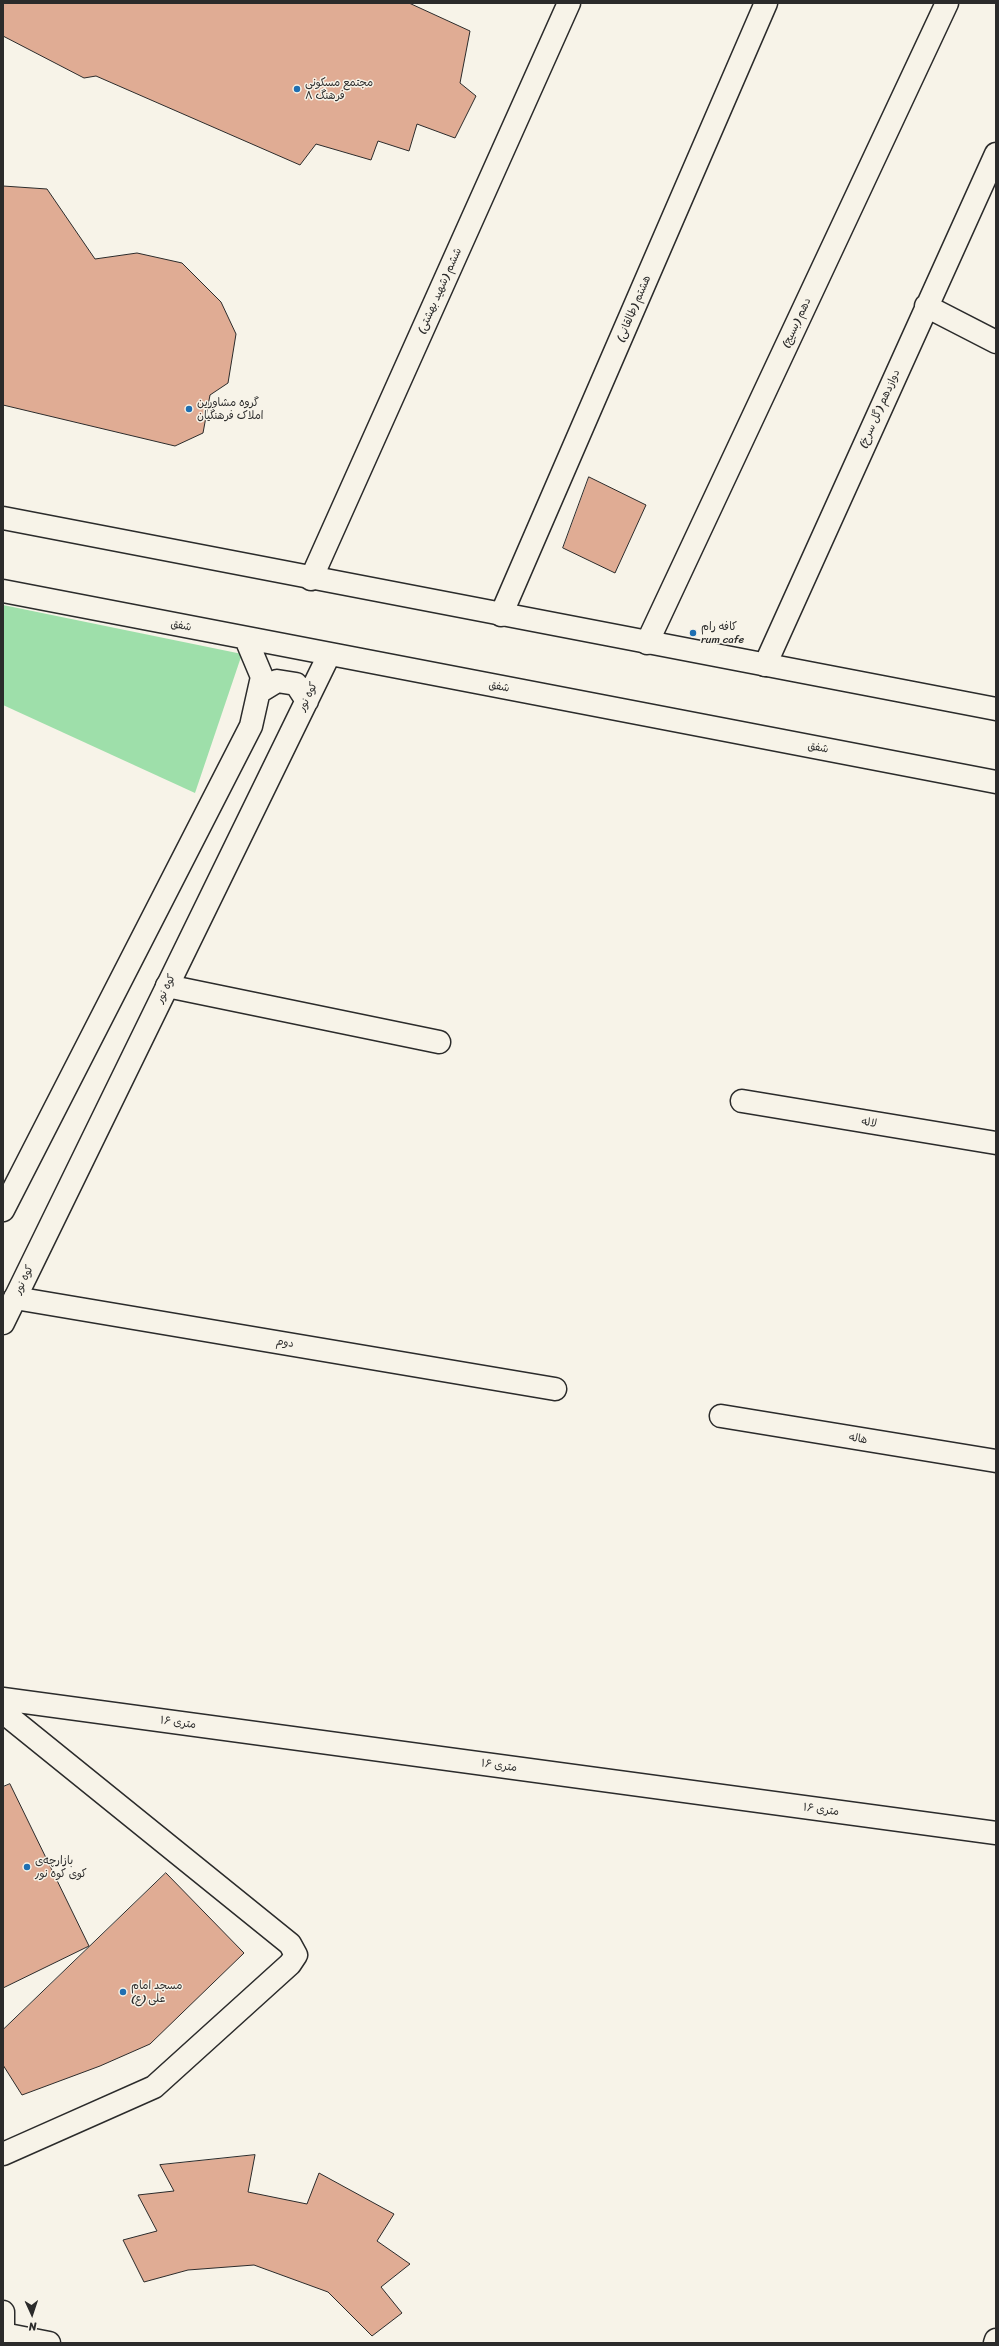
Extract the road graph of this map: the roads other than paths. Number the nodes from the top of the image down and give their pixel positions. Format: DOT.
graph roads {
  1 [pos="568,3"];
  2 [pos="766,3"];
  3 [pos="947,3"];
  4 [pos="996,154"];
  5 [pos="926,306"];
  6 [pos="996,342"];
  7 [pos="3,518"];
  8 [pos="311,579"];
  9 [pos="3,591"];
  10 [pos="501,615"];
  11 [pos="246,639"];
  12 [pos="648,643"];
  13 [pos="329,654"];
  14 [pos="765,665"];
  15 [pos="259,692"];
  16 [pos="307,701"];
  17 [pos="996,709"];
  18 [pos="996,782"];
  19 [pos="167,986"];
  20 [pos="439,1042"];
  21 [pos="742,1101"];
  22 [pos="996,1143"];
  23 [pos="3,1210"];
  24 [pos="15,1298"];
  25 [pos="3,1323"];
  26 [pos="556,1389"];
  27 [pos="721,1416"];
  28 [pos="996,1462"];
  29 [pos="3,1699"];
  30 [pos="3,1712"];
  31 [pos="996,1833"];
  32 [pos="3,2154"];
  33 [pos="3,2312"];
  34 [pos="3,2326"];
  35 [pos="3,2334"];
  36 [pos="996,2340"];
  37 [pos="49,2343"];
  38 [pos="995,2343"];
  1 -- 8 [label="street, ششم (شهید بهشتی)"];
  2 -- 10 [label="street, هشتم (طالقانی)"];
  3 -- 12 [label="street, دهم (بسیج)"];
  4 -- 5 [label="street, دوازدهم (گل سرخ)"];
  5 -- 6 [label="street"];
  5 -- 14 [label="street, دوازدهم (گل سرخ)"];
  7 -- 8 [label="street"];
  8 -- 10 [label="street"];
  9 -- 11 [label="street, شفق"];
  10 -- 12 [label="street"];
  11 -- 13 [label="street, شفق"];
  11 -- 15 [label="street"];
  12 -- 14 [label="street"];
  13 -- 16 [label="street, کوه نور"];
  13 -- 18 [label="street, شفق"];
  14 -- 17 [label="street"];
  15 -- 16 [label="street"];
  15 -- 23 [label="street"];
  16 -- 19 [label="street, کوه نور"];
  19 -- 20 [label="street"];
  19 -- 24 [label="street, کوه نور"];
  21 -- 22 [label="street, لاله"];
  24 -- 25 [label="street, کوه نور"];
  24 -- 26 [label="street, دوم"];
  27 -- 28 [label="street, هاله"];
  29 -- 31 [label="street, ۱۶ متری"];
  30 -- 32 [label="street"];
  33 -- 34 [label="street"];
  35 -- 37 [label="street"];
  36 -- 38 [label="street"];
}
